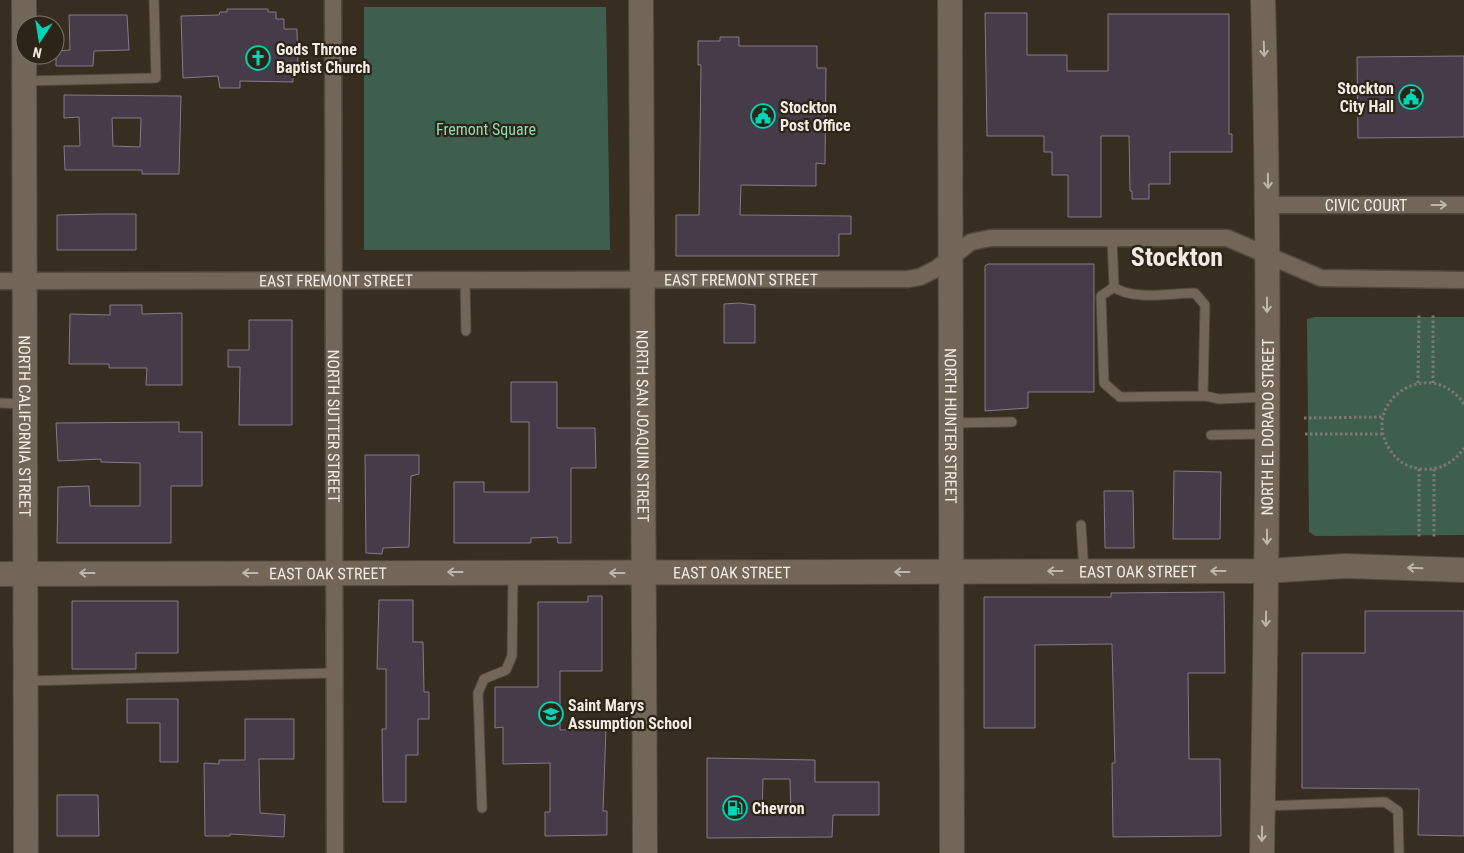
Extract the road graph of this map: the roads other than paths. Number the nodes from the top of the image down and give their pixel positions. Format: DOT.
graph roads {
  1 [pos="24,0"];
  2 [pos="154,0"];
  3 [pos="333,0"];
  4 [pos="641,0"];
  5 [pos="950,0"];
  6 [pos="1263,0"];
  7 [pos="24,80"];
  8 [pos="1268,205"];
  9 [pos="1464,205"];
  10 [pos="1112,238"];
  11 [pos="1268,256"];
  12 [pos="951,259"];
  13 [pos="465,280"];
  14 [pos="642,280"];
  15 [pos="1464,280"];
  16 [pos="0,281"];
  17 [pos="24,281"];
  18 [pos="334,281"];
  19 [pos="1114,287"];
  20 [pos="466,331"];
  21 [pos="1206,396"];
  22 [pos="1267,397"];
  23 [pos="0,404"];
  24 [pos="25,404"];
  25 [pos="1012,422"];
  26 [pos="951,423"];
  27 [pos="1267,434"];
  28 [pos="1211,435"];
  29 [pos="1081,525"];
  30 [pos="1267,570"];
  31 [pos="1464,570"];
  32 [pos="1084,571"];
  33 [pos="333,572"];
  34 [pos="513,572"];
  35 [pos="951,572"];
  36 [pos="643,573"];
  37 [pos="0,574"];
  38 [pos="26,574"];
  39 [pos="333,673"];
  40 [pos="26,681"];
  41 [pos="1262,806"];
  42 [pos="482,808"];
  43 [pos="26,853"];
  44 [pos="335,853"];
  45 [pos="645,853"];
  46 [pos="952,853"];
  47 [pos="1262,853"];
  48 [pos="1399,853"];
  1 -- 7 [label="street, NORTH CALIFORNIA STREET"];
  2 -- 7 [label="lane"];
  3 -- 18 [label="street, NORTH SUTTER STREET"];
  4 -- 14 [label="street, NORTH SAN JOAQUIN STREET"];
  5 -- 12 [label="street, NORTH HUNTER STREET"];
  6 -- 8 [label="street, NORTH EL DORADO STREET, one-way"];
  7 -- 17 [label="street, NORTH CALIFORNIA STREET"];
  8 -- 9 [label="street, CIVIC COURT, one-way"];
  8 -- 11 [label="street, NORTH EL DORADO STREET"];
  10 -- 11 [label="street, EAST FREMONT STREET"];
  10 -- 12 [label="street, EAST FREMONT STREET"];
  10 -- 19 [label="lane"];
  11 -- 15 [label="street, EAST FREMONT STREET"];
  11 -- 22 [label="street, NORTH EL DORADO STREET, one-way"];
  12 -- 14 [label="street, EAST FREMONT STREET"];
  12 -- 26 [label="street, NORTH HUNTER STREET"];
  13 -- 14 [label="street, EAST FREMONT STREET"];
  13 -- 18 [label="street, EAST FREMONT STREET"];
  13 -- 20 [label="lane"];
  14 -- 36 [label="street, NORTH SAN JOAQUIN STREET"];
  16 -- 17 [label="street, EAST FREMONT STREET"];
  17 -- 18 [label="street, EAST FREMONT STREET"];
  17 -- 24 [label="street, NORTH CALIFORNIA STREET"];
  18 -- 33 [label="street, NORTH SUTTER STREET"];
  19 -- 21 [label="lane"];
  19 -- 21 [label="lane"];
  21 -- 22 [label="lane"];
  22 -- 27 [label="street, NORTH EL DORADO STREET"];
  23 -- 24 [label="lane"];
  24 -- 38 [label="street, NORTH CALIFORNIA STREET"];
  25 -- 26 [label="lane"];
  26 -- 35 [label="street, NORTH HUNTER STREET"];
  27 -- 28 [label="lane"];
  27 -- 30 [label="street, NORTH EL DORADO STREET, one-way"];
  29 -- 32 [label="lane"];
  31 -- 30 [label="street, EAST OAK STREET, one-way"];
  30 -- 32 [label="street, EAST OAK STREET, one-way"];
  30 -- 41 [label="street, NORTH EL DORADO STREET, one-way"];
  32 -- 35 [label="street, EAST OAK STREET, one-way"];
  34 -- 33 [label="street, EAST OAK STREET, one-way"];
  33 -- 38 [label="street, EAST OAK STREET, one-way"];
  33 -- 39 [label="street, NORTH SUTTER STREET"];
  36 -- 34 [label="street, EAST OAK STREET, one-way"];
  34 -- 42 [label="lane"];
  35 -- 36 [label="street, EAST OAK STREET, one-way"];
  35 -- 46 [label="street, NORTH HUNTER STREET"];
  36 -- 45 [label="street, NORTH SAN JOAQUIN STREET"];
  37 -- 38 [label="street, EAST OAK STREET"];
  38 -- 40 [label="street, NORTH CALIFORNIA STREET"];
  39 -- 40 [label="lane"];
  39 -- 44 [label="street, NORTH SUTTER STREET"];
  40 -- 43 [label="street, NORTH CALIFORNIA STREET"];
  41 -- 47 [label="street, NORTH EL DORADO STREET, one-way"];
  41 -- 48 [label="lane"];
}
